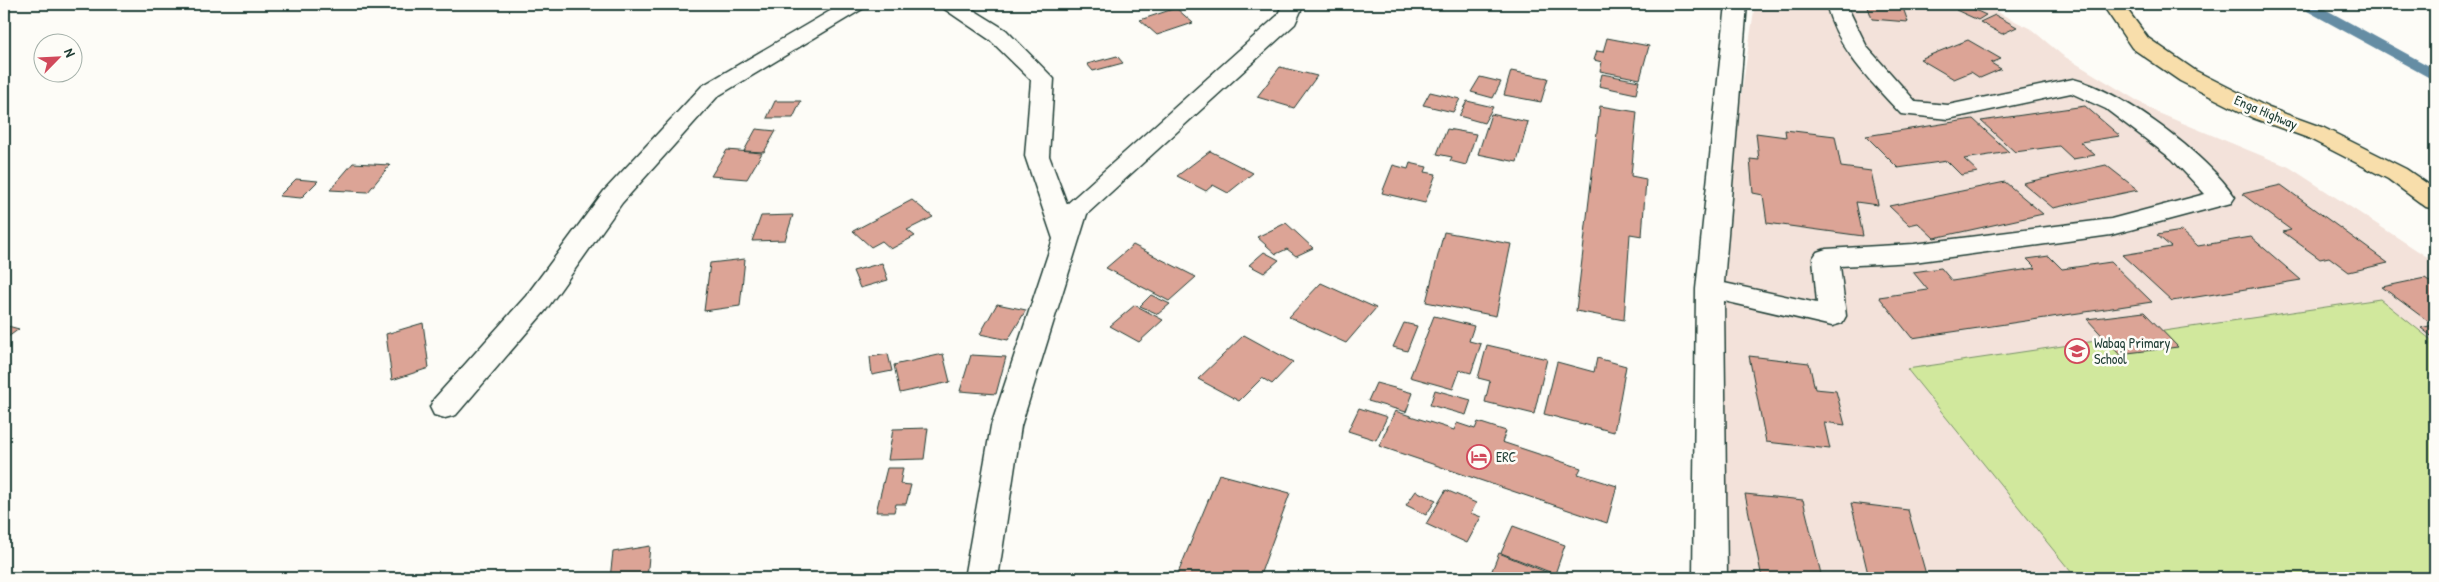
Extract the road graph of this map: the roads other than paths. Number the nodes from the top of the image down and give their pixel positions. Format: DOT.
graph roads {
  1 [pos="857,4"];
  2 [pos="950,4"];
  3 [pos="1293,4"];
  4 [pos="1736,4"];
  5 [pos="1836,4"];
  6 [pos="2112,4"];
  7 [pos="2435,201"];
  8 [pos="1066,239"];
  9 [pos="1710,289"];
  10 [pos="445,407"];
  11 [pos="981,578"];
  12 [pos="1710,578"];
  1 -- 10 [label="street"];
  2 -- 8 [label="street"];
  3 -- 8 [label="street"];
  4 -- 9 [label="street"];
  5 -- 9 [label="street"];
  6 -- 7 [label="main road, Enga Highway"];
  8 -- 11 [label="street"];
  9 -- 12 [label="street"];
}
